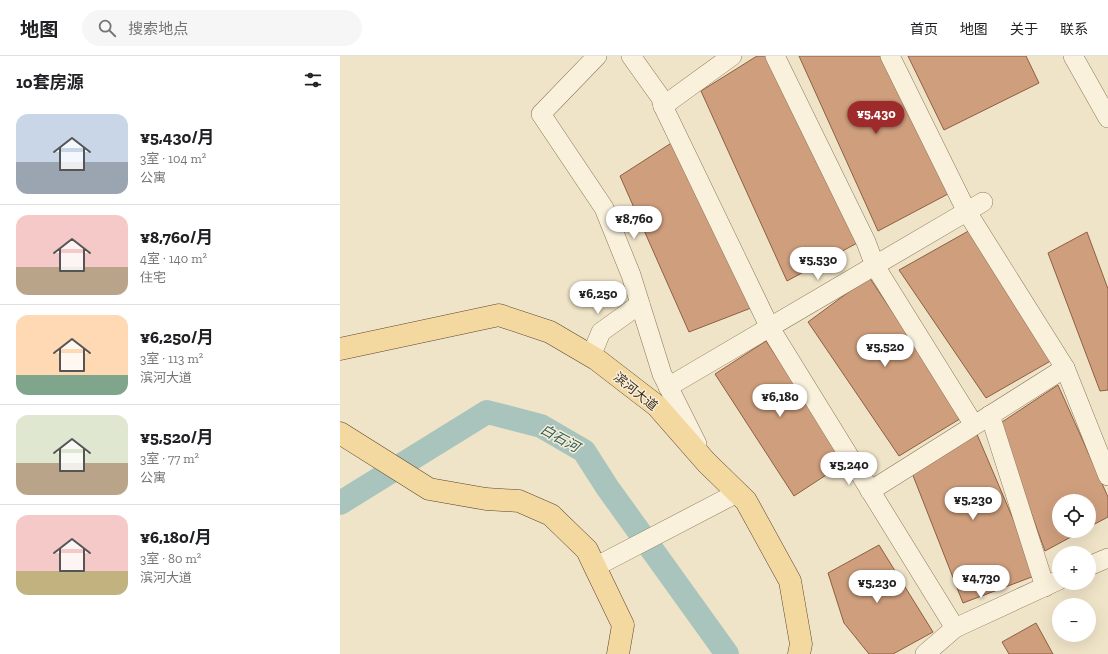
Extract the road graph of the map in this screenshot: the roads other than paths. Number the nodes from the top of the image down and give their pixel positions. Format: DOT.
graph roads {
  1 [pos="597,56"];
  2 [pos="631,56"];
  3 [pos="732,56"];
  4 [pos="775,56"];
  5 [pos="890,56"];
  6 [pos="1073,56"];
  7 [pos="663,106"];
  8 [pos="1108,118"];
  9 [pos="983,202"];
  10 [pos="967,212"];
  11 [pos="875,266"];
  12 [pos="640,304"];
  13 [pos="770,328"];
  14 [pos="340,348"];
  15 [pos="591,356"];
  16 [pos="1065,368"];
  17 [pos="668,387"];
  18 [pos="982,420"];
  19 [pos="340,433"];
  20 [pos="706,462"];
  21 [pos="1108,476"];
  22 [pos="870,491"];
  23 [pos="728,497"];
  24 [pos="1108,558"];
  25 [pos="603,562"];
  26 [pos="1096,563"];
  27 [pos="1052,583"];
  28 [pos="955,628"];
  29 [pos="618,654"];
  30 [pos="799,654"];
  31 [pos="925,654"];
  1 -- 12 [label="street"];
  2 -- 7 [label="street"];
  3 -- 7 [label="street"];
  4 -- 11 [label="street"];
  5 -- 10 [label="street"];
  6 -- 8 [label="street"];
  7 -- 13 [label="street"];
  9 -- 10 [label="street"];
  10 -- 11 [label="street"];
  10 -- 16 [label="street"];
  11 -- 13 [label="street"];
  11 -- 18 [label="street"];
  12 -- 15 [label="street"];
  12 -- 17 [label="street"];
  13 -- 17 [label="street"];
  13 -- 22 [label="street"];
  14 -- 15 [label="main road, 滨河大道"];
  15 -- 20 [label="main road, 滨河大道"];
  16 -- 18 [label="street"];
  16 -- 21 [label="street"];
  17 -- 20 [label="street"];
  18 -- 22 [label="street"];
  18 -- 27 [label="street"];
  19 -- 25 [label="main road"];
  20 -- 23 [label="main road, 滨河大道"];
  22 -- 28 [label="street"];
  23 -- 25 [label="street"];
  23 -- 30 [label="main road, 滨河大道"];
  24 -- 26 [label="street"];
  25 -- 29 [label="main road"];
  27 -- 28 [label="street"];
  28 -- 31 [label="street"];
}
